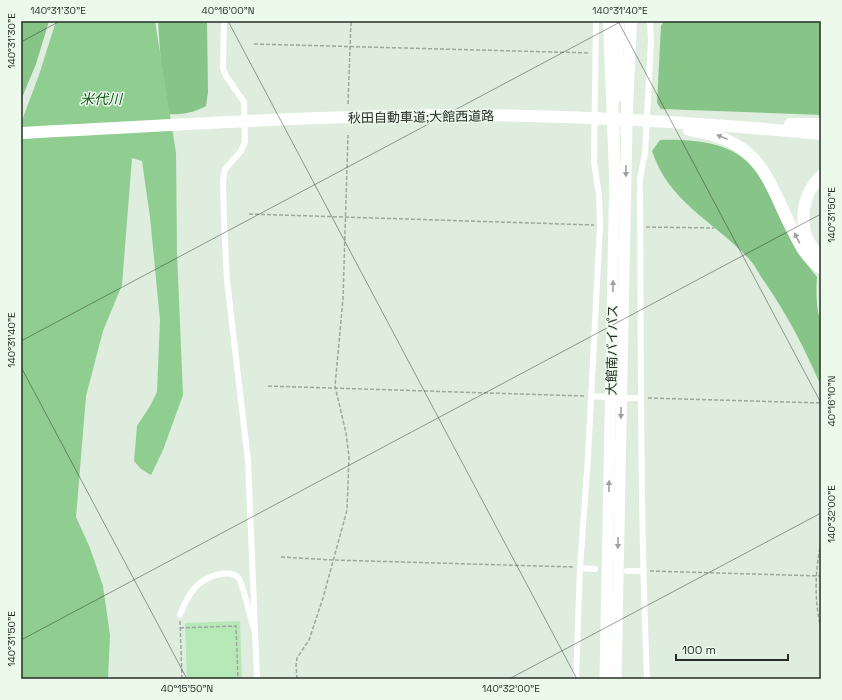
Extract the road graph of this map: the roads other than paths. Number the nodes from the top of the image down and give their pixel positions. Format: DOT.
graph roads {
  1 [pos="224,21"];
  2 [pos="596,21"];
  3 [pos="609,21"];
  4 [pos="619,21"];
  5 [pos="627,21"];
  6 [pos="631,21"];
  7 [pos="650,21"];
  8 [pos="693,123"];
  9 [pos="821,124"];
  10 [pos="662,125"];
  11 [pos="626,132"];
  12 [pos="21,133"];
  13 [pos="821,134"];
  14 [pos="615,175"];
  15 [pos="821,176"];
  16 [pos="821,257"];
  17 [pos="821,268"];
  18 [pos="591,396"];
  19 [pos="605,397"];
  20 [pos="628,398"];
  21 [pos="640,398"];
  22 [pos="580,568"];
  23 [pos="595,569"];
  24 [pos="627,571"];
  25 [pos="643,571"];
  26 [pos="612,592"];
  27 [pos="180,615"];
  28 [pos="256,638"];
  29 [pos="257,679"];
  30 [pos="576,679"];
  31 [pos="601,679"];
  32 [pos="605,679"];
  33 [pos="616,679"];
  34 [pos="621,679"];
  35 [pos="647,679"];
  1 -- 28 [label="street"];
  2 -- 18 [label="street"];
  3 -- 14 [label="highway"];
  4 -- 14 [label="highway, 大館南バイパス"];
  5 -- 11 [label="highway, 大館南バイパス"];
  6 -- 11 [label="highway"];
  7 -- 21 [label="street"];
  8 -- 9 [label="highway"];
  8 -- 10 [label="highway, 秋田自動車道;大館西道路"];
  8 -- 13 [label="highway, 秋田自動車道;大館西道路"];
  10 -- 12 [label="highway, 秋田自動車道;大館西道路"];
  17 -- 10 [label="highway, one-way"];
  11 -- 26 [label="highway, 大館南バイパス, one-way"];
  26 -- 14 [label="highway, 大館南バイパス, one-way"];
  15 -- 16 [label="highway"];
  18 -- 19 [label="street"];
  18 -- 22 [label="street"];
  20 -- 21 [label="street"];
  21 -- 25 [label="street"];
  22 -- 23 [label="street"];
  22 -- 30 [label="street"];
  24 -- 25 [label="street"];
  25 -- 35 [label="street"];
  26 -- 31 [label="highway"];
  26 -- 32 [label="highway, 大館南バイパス"];
  26 -- 33 [label="highway, 大館南バイパス"];
  26 -- 34 [label="highway"];
  27 -- 28 [label="street"];
  28 -- 29 [label="street"];
}
